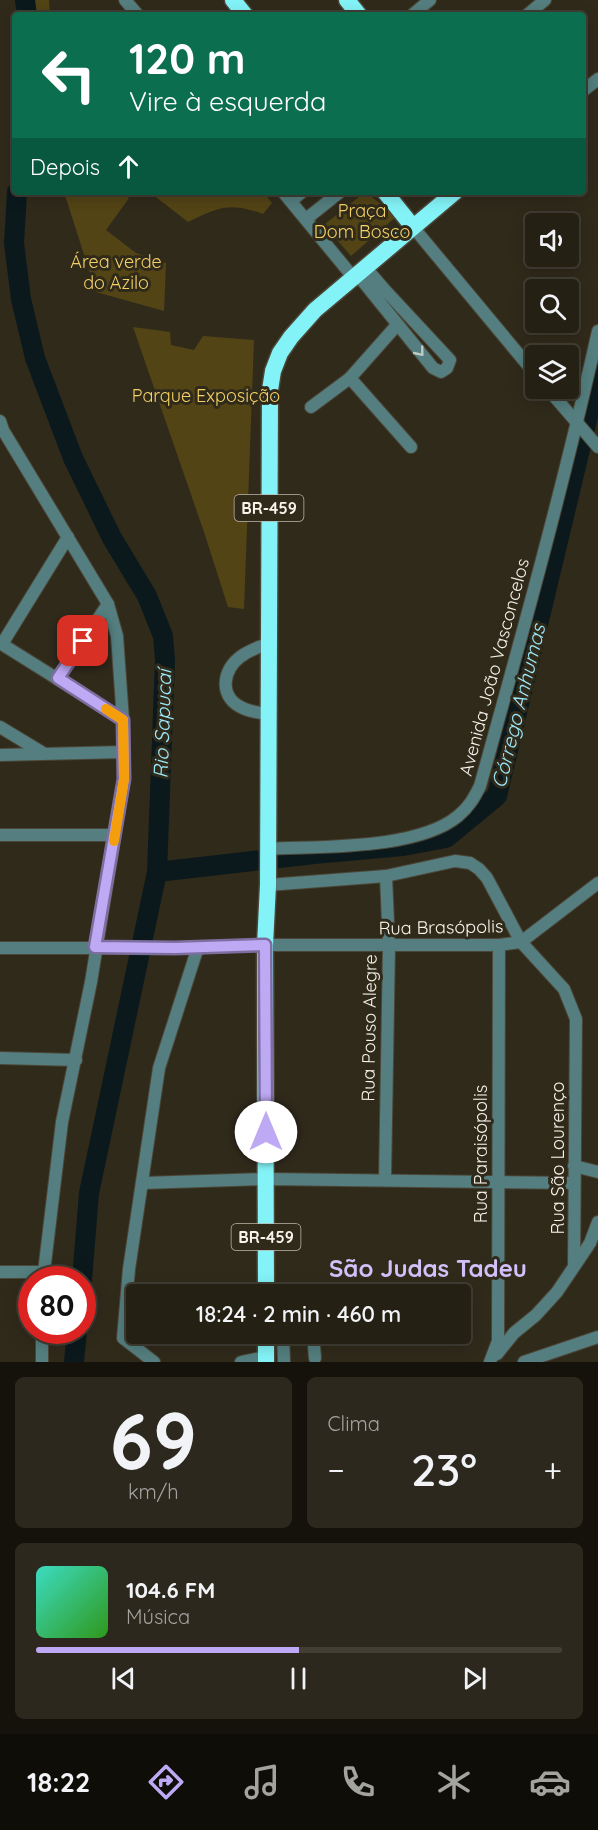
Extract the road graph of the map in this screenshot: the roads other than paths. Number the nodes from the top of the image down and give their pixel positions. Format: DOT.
graph roads {
  1 [pos="125,0"];
  2 [pos="233,0"];
  3 [pos="347,0"];
  4 [pos="430,0"];
  5 [pos="545,0"];
  6 [pos="135,12"];
  7 [pos="243,12"];
  8 [pos="357,12"];
  9 [pos="416,12"];
  10 [pos="531,12"];
  11 [pos="598,79"];
  12 [pos="586,88"];
  13 [pos="336,195"];
  14 [pos="387,195"];
  15 [pos="451,195"];
  16 [pos="287,197"];
  17 [pos="306,219"];
  18 [pos="413,227"];
  19 [pos="358,272"];
  20 [pos="398,325"];
  21 [pos="598,331"];
  22 [pos="525,362"];
  23 [pos="350,378"];
  24 [pos="556,399"];
  25 [pos="312,407"];
  26 [pos="578,426"];
  27 [pos="1,427"];
  28 [pos="596,445"];
  29 [pos="411,447"];
  30 [pos="68,537"];
  31 [pos="108,604"];
  32 [pos="1,643"];
  33 [pos="268,643"];
  34 [pos="58,678"];
  35 [pos="268,714"];
  36 [pos="123,720"];
  37 [pos="0,727"];
  38 [pos="124,752"];
  39 [pos="44,754"];
  40 [pos="0,755"];
  41 [pos="115,834"];
  42 [pos="0,835"];
  43 [pos="268,852"];
  44 [pos="387,876"];
  45 [pos="268,880"];
  46 [pos="598,883"];
  47 [pos="521,942"];
  48 [pos="265,945"];
  49 [pos="500,945"];
  50 [pos="388,946"];
  51 [pos="95,947"];
  52 [pos="198,947"];
  53 [pos="0,948"];
  54 [pos="0,1058"];
  55 [pos="76,1060"];
  56 [pos="574,1166"];
  57 [pos="598,1172"];
  58 [pos="267,1179"];
  59 [pos="385,1179"];
  60 [pos="143,1183"];
  61 [pos="497,1183"];
  62 [pos="574,1183"];
  63 [pos="598,1222"];
  64 [pos="574,1264"];
  65 [pos="44,1266"];
  66 [pos="0,1272"];
  67 [pos="18,1274"];
  68 [pos="266,1284"];
  69 [pos="598,1337"];
  70 [pos="42,1344"];
  71 [pos="266,1344"];
  72 [pos="283,1344"];
  73 [pos="314,1344"];
  74 [pos="315,1358"];
  75 [pos="266,1360"];
  76 [pos="42,1362"];
  77 [pos="154,1362"];
  78 [pos="241,1362"];
  79 [pos="284,1362"];
  80 [pos="490,1362"];
  81 [pos="524,1362"];
  1 -- 6 [label="street"];
  2 -- 7 [label="highway"];
  3 -- 8 [label="highway"];
  4 -- 9 [label="street"];
  5 -- 10 [label="street"];
  11 -- 12 [label="street"];
  13 -- 17 [label="street"];
  14 -- 18 [label="highway"];
  15 -- 18 [label="highway, BR-459"];
  16 -- 17 [label="street"];
  17 -- 19 [label="street"];
  18 -- 19 [label="highway, BR-459"];
  18 -- 22 [label="street"];
  19 -- 20 [label="street"];
  20 -- 19 [label="street, one-way"];
  19 -- 33 [label="highway, BR-459"];
  20 -- 23 [label="street"];
  21 -- 26 [label="street, Avenida João Vasconcelos"];
  23 -- 25 [label="street"];
  23 -- 29 [label="street"];
  24 -- 26 [label="street"];
  26 -- 28 [label="street"];
  26 -- 43 [label="street, Avenida João Vasconcelos"];
  27 -- 30 [label="street"];
  30 -- 31 [label="street"];
  30 -- 32 [label="street"];
  31 -- 34 [label="street"];
  31 -- 36 [label="street"];
  32 -- 34 [label="street"];
  33 -- 35 [label="highway, BR-459"];
  33 -- 35 [label="street"];
  34 -- 36 [label="street"];
  35 -- 43 [label="highway, BR-459"];
  36 -- 38 [label="street"];
  37 -- 39 [label="street"];
  38 -- 39 [label="street"];
  38 -- 41 [label="street"];
  39 -- 40 [label="street"];
  41 -- 42 [label="street"];
  41 -- 51 [label="street"];
  43 -- 45 [label="highway, BR-459"];
  44 -- 45 [label="street"];
  44 -- 47 [label="street, Rua São Lourenço"];
  44 -- 50 [label="street, Rua Pouso Alegre"];
  45 -- 48 [label="highway, BR-459"];
  46 -- 47 [label="street, Rua Brasópolis"];
  47 -- 49 [label="street, Rua Brasópolis"];
  47 -- 56 [label="street, Rua São Lourenço"];
  48 -- 50 [label="street, Rua Brasópolis"];
  48 -- 52 [label="street, Rua Brasópolis"];
  48 -- 58 [label="highway, BR-459"];
  49 -- 50 [label="street, Rua Brasópolis"];
  49 -- 61 [label="street, Rua Paraisópolis"];
  50 -- 59 [label="street, Rua Pouso Alegre"];
  51 -- 52 [label="street, Rua Brasópolis"];
  51 -- 53 [label="street"];
  51 -- 55 [label="street"];
  52 -- 60 [label="street"];
  54 -- 55 [label="street"];
  55 -- 65 [label="street"];
  56 -- 57 [label="street"];
  56 -- 62 [label="street, Rua São Lourenço"];
  58 -- 59 [label="street"];
  58 -- 60 [label="street"];
  58 -- 68 [label="highway, BR-459"];
  59 -- 61 [label="street"];
  60 -- 77 [label="street"];
  61 -- 62 [label="street"];
  61 -- 80 [label="street, Rua Paraisópolis"];
  62 -- 64 [label="street, Rua São Lourenço"];
  63 -- 64 [label="street"];
  64 -- 80 [label="street"];
  66 -- 67 [label="street"];
  69 -- 81 [label="street"];
  70 -- 76 [label="street"];
  71 -- 75 [label="highway"];
  72 -- 79 [label="street"];
  73 -- 74 [label="street"];
  75 -- 78 [label="street"];
}
